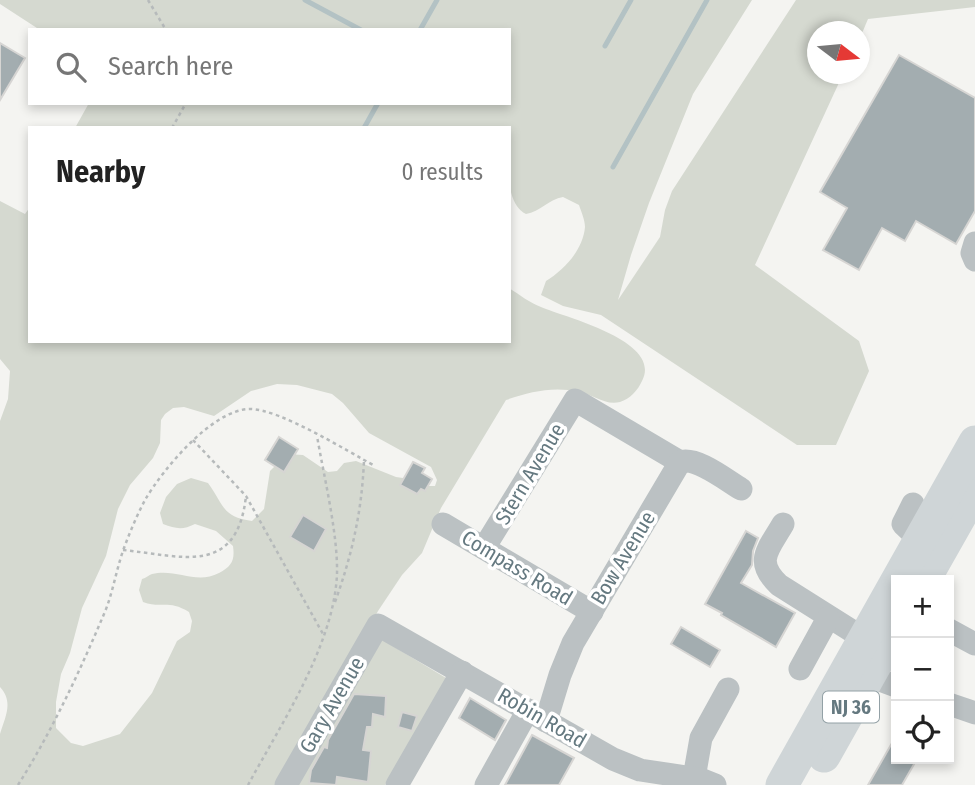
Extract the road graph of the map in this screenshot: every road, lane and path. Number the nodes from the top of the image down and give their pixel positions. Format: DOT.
graph roads {
  1 [pos="148,0"];
  2 [pos="165,28"];
  3 [pos="185,105"];
  4 [pos="173,126"];
  5 [pos="317,436"];
  6 [pos="193,440"];
  7 [pos="975,442"];
  8 [pos="364,460"];
  9 [pos="680,462"];
  10 [pos="375,466"];
  11 [pos="741,489"];
  12 [pos="975,491"];
  13 [pos="246,496"];
  14 [pos="913,504"];
  15 [pos="443,524"];
  16 [pos="783,524"];
  17 [pos="919,539"];
  18 [pos="484,548"];
  19 [pos="123,550"];
  20 [pos="927,575"];
  21 [pos="332,609"];
  22 [pos="592,612"];
  23 [pos="828,618"];
  24 [pos="378,625"];
  25 [pos="954,633"];
  26 [pos="323,634"];
  27 [pos="863,638"];
  28 [pos="894,638"];
  29 [pos="975,644"];
  30 [pos="800,669"];
  31 [pos="462,672"];
  32 [pos="883,681"];
  33 [pos="728,689"];
  34 [pos="954,706"];
  35 [pos="975,713"];
  36 [pos="537,715"];
  37 [pos="705,781"];
  38 [pos="18,785"];
  39 [pos="248,785"];
  40 [pos="286,785"];
  41 [pos="397,785"];
  42 [pos="486,785"];
  43 [pos="782,785"];
  44 [pos="807,785"];
  1 -- 2 [label="path"];
  3 -- 4 [label="path"];
  5 -- 6 [label="path"];
  5 -- 8 [label="path"];
  5 -- 21 [label="path"];
  6 -- 13 [label="path"];
  6 -- 19 [label="path"];
  7 -- 17 [label="highway, NJ 36"];
  8 -- 10 [label="path"];
  8 -- 21 [label="path"];
  9 -- 11 [label="street"];
  9 -- 18 [label="street, Stern Avenue"];
  9 -- 22 [label="street, Bow Avenue"];
  12 -- 20 [label="highway"];
  13 -- 19 [label="path"];
  13 -- 26 [label="path"];
  14 -- 17 [label="street"];
  15 -- 18 [label="street, Compass Road"];
  16 -- 23 [label="street"];
  17 -- 27 [label="highway, NJ 36"];
  18 -- 22 [label="street, Compass Road"];
  19 -- 38 [label="path"];
  21 -- 26 [label="path"];
  22 -- 36 [label="street, Bow Avenue"];
  23 -- 27 [label="street"];
  23 -- 30 [label="street"];
  24 -- 31 [label="street, Robin Road"];
  24 -- 40 [label="street, Gary Avenue"];
  25 -- 29 [label="street"];
  26 -- 39 [label="path"];
  27 -- 43 [label="highway, NJ 36"];
  28 -- 32 [label="highway, NJ 36"];
  31 -- 36 [label="street, Robin Road"];
  31 -- 41 [label="street"];
  32 -- 44 [label="highway, NJ 36"];
  33 -- 37 [label="street"];
  34 -- 35 [label="street"];
  36 -- 37 [label="street, Robin Road"];
  36 -- 42 [label="street, Bow Avenue"];
}
